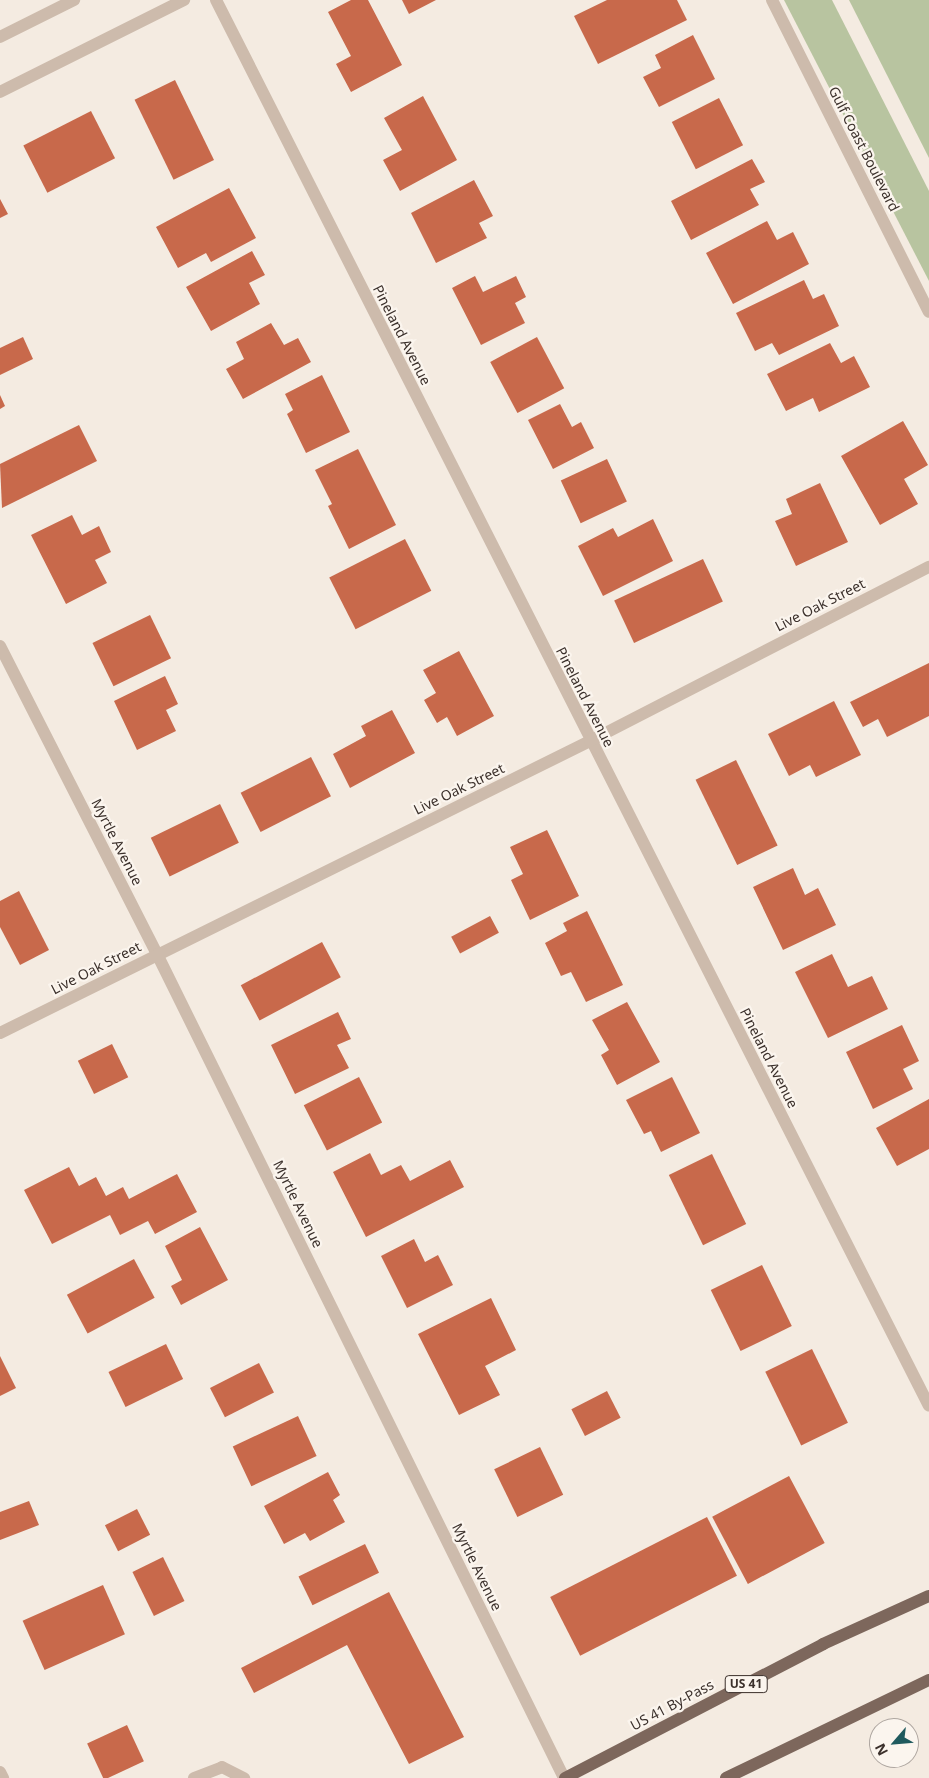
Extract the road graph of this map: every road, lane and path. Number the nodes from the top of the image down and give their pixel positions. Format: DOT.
graph roads {
  1 [pos="74,0"];
  2 [pos="184,0"];
  3 [pos="216,0"];
  4 [pos="772,0"];
  5 [pos="0,37"];
  6 [pos="0,92"];
  7 [pos="929,312"];
  8 [pos="929,566"];
  9 [pos="0,646"];
  10 [pos="590,741"];
  11 [pos="157,954"];
  12 [pos="0,1033"];
  13 [pos="929,1406"];
  14 [pos="929,1596"];
  15 [pos="929,1680"];
  16 [pos="0,1772"];
  17 [pos="3,1778"];
  18 [pos="194,1778"];
  19 [pos="244,1778"];
  20 [pos="565,1778"];
  21 [pos="726,1778"];
  1 -- 5 [label="street"];
  2 -- 6 [label="street"];
  3 -- 10 [label="street, Pineland Avenue"];
  4 -- 7 [label="street, Gulf Coast Boulevard"];
  8 -- 10 [label="street, Live Oak Street"];
  9 -- 11 [label="street, Myrtle Avenue"];
  10 -- 11 [label="street, Live Oak Street"];
  10 -- 13 [label="street, Pineland Avenue"];
  11 -- 12 [label="street, Live Oak Street"];
  11 -- 20 [label="street, Myrtle Avenue"];
  14 -- 20 [label="main road, US 41 By-Pass / US 41"];
  15 -- 21 [label="main road"];
  16 -- 17 [label="street"];
  18 -- 19 [label="street"];
}
